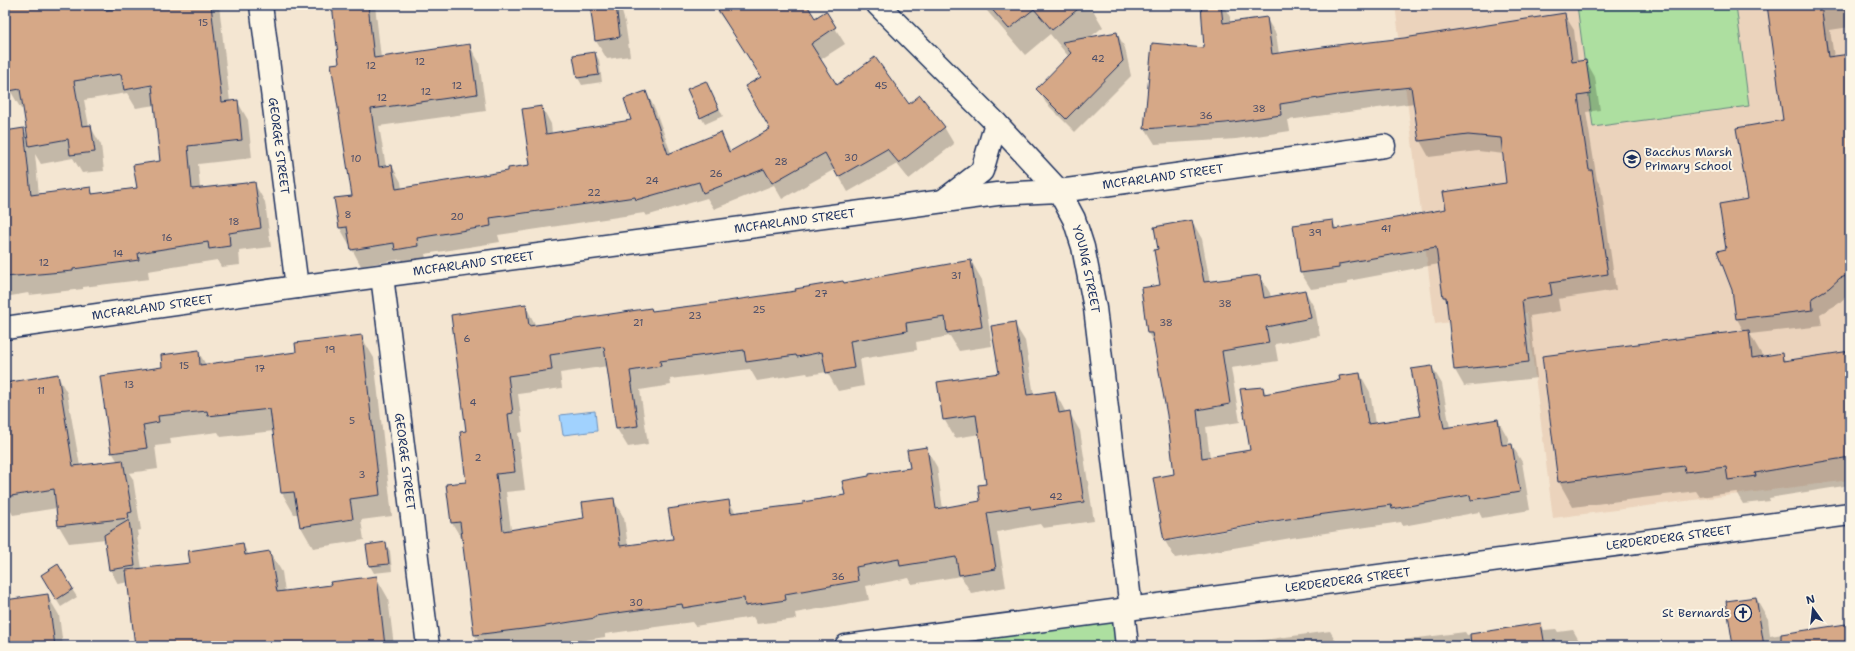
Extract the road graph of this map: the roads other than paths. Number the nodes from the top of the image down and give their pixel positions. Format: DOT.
graph roads {
  1 [pos="261,5"];
  2 [pos="878,5"];
  3 [pos="996,123"];
  4 [pos="1384,146"];
  5 [pos="1059,191"];
  6 [pos="942,202"];
  7 [pos="382,276"];
  8 [pos="297,287"];
  9 [pos="5,328"];
  10 [pos="1850,514"];
  11 [pos="1127,609"];
  12 [pos="428,646"];
  13 [pos="846,646"];
  14 [pos="1127,646"];
  1 -- 8 [label="street, GEORGE STREET"];
  2 -- 3 [label="street, YOUNG STREET"];
  3 -- 5 [label="street, YOUNG STREET"];
  3 -- 6 [label="street"];
  4 -- 5 [label="street, MCFARLAND STREET"];
  5 -- 6 [label="street, MCFARLAND STREET"];
  5 -- 11 [label="street, YOUNG STREET"];
  6 -- 7 [label="street, MCFARLAND STREET"];
  7 -- 8 [label="street, MCFARLAND STREET"];
  7 -- 12 [label="street, GEORGE STREET"];
  8 -- 9 [label="street, MCFARLAND STREET"];
  10 -- 11 [label="street, LERDERDERG STREET"];
  11 -- 13 [label="street, LERDERDERG STREET"];
  11 -- 14 [label="street, YOUNG STREET"];
}
